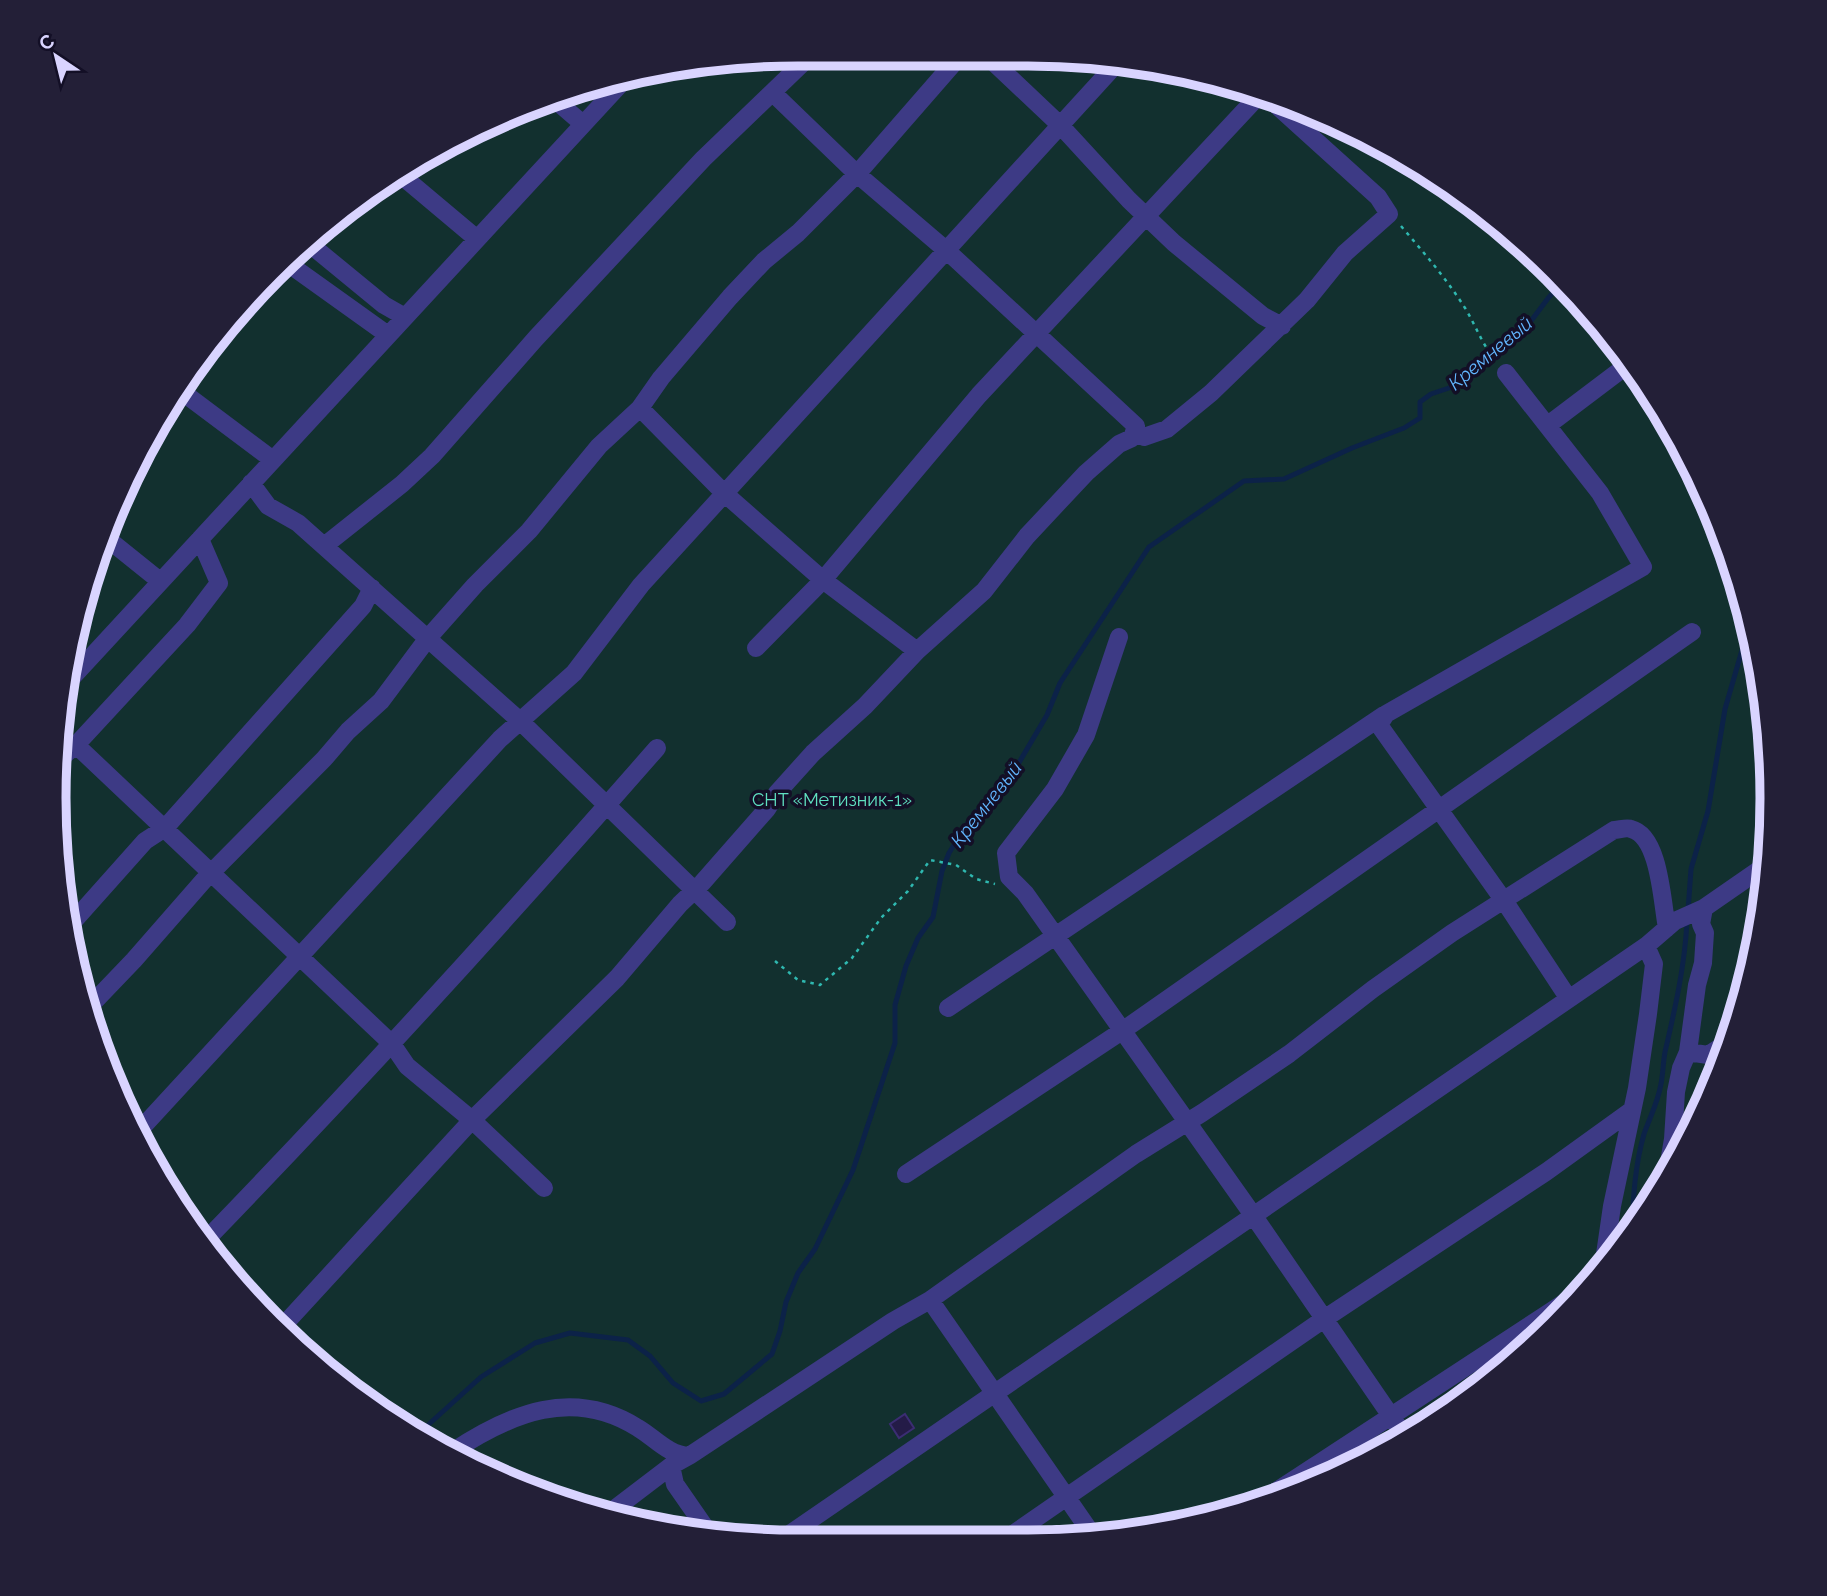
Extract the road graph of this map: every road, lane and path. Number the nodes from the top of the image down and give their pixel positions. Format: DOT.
graph roads {
  1 [pos="799,66"];
  2 [pos="950,66"];
  3 [pos="997,66"];
  4 [pos="1109,71"];
  5 [pos="615,90"];
  6 [pos="773,93"];
  7 [pos="1254,102"];
  8 [pos="562,106"];
  9 [pos="1287,114"];
  10 [pos="583,124"];
  11 [pos="1060,125"];
  12 [pos="857,174"];
  13 [pos="407,180"];
  14 [pos="1389,214"];
  15 [pos="1145,216"];
  16 [pos="477,239"];
  17 [pos="315,249"];
  18 [pos="946,250"];
  19 [pos="295,268"];
  20 [pos="405,317"];
  21 [pos="1282,326"];
  22 [pos="1036,334"];
  23 [pos="388,335"];
  24 [pos="1621,370"];
  25 [pos="1506,373"];
  26 [pos="188,396"];
  27 [pos="640,408"];
  28 [pos="1548,425"];
  29 [pos="1144,438"];
  30 [pos="273,460"];
  31 [pos="251,483"];
  32 [pos="724,493"];
  33 [pos="200,539"];
  34 [pos="113,543"];
  35 [pos="324,546"];
  36 [pos="823,580"];
  37 [pos="160,581"];
  38 [pos="372,588"];
  39 [pos="1692,632"];
  40 [pos="1119,637"];
  41 [pos="428,638"];
  42 [pos="756,648"];
  43 [pos="917,651"];
  44 [pos="79,669"];
  45 [pos="1386,714"];
  46 [pos="519,720"];
  47 [pos="657,748"];
  48 [pos="69,751"];
  49 [pos="607,805"];
  50 [pos="1438,809"];
  51 [pos="165,828"];
  52 [pos="1756,872"];
  53 [pos="210,873"];
  54 [pos="998,885"];
  55 [pos="695,890"];
  56 [pos="1504,901"];
  57 [pos="1704,908"];
  58 [pos="77,917"];
  59 [pos="727,922"];
  60 [pos="1671,924"];
  61 [pos="1054,936"];
  62 [pos="1646,946"];
  63 [pos="299,958"];
  64 [pos="775,961"];
  65 [pos="1569,999"];
  66 [pos="95,1001"];
  67 [pos="948,1008"];
  68 [pos="1122,1031"];
  69 [pos="391,1044"];
  70 [pos="1716,1050"];
  71 [pos="1688,1052"];
  72 [pos="1632,1110"];
  73 [pos="472,1120"];
  74 [pos="1188,1122"];
  75 [pos="144,1126"];
  76 [pos="1670,1149"];
  77 [pos="906,1174"];
  78 [pos="544,1188"];
  79 [pos="1253,1215"];
  80 [pos="212,1234"];
  81 [pos="1606,1247"];
  82 [pos="930,1300"];
  83 [pos="1547,1314"];
  84 [pos="1324,1319"];
  85 [pos="287,1321"];
  86 [pos="994,1392"];
  87 [pos="1391,1416"];
  88 [pos="1399,1428"];
  89 [pos="460,1447"];
  90 [pos="689,1456"];
  91 [pos="671,1466"];
  92 [pos="1293,1480"];
  93 [pos="1067,1496"];
  94 [pos="617,1507"];
  95 [pos="702,1523"];
  96 [pos="1087,1527"];
  97 [pos="796,1530"];
  98 [pos="1019,1530"];
  1 -- 6 [label="lane"];
  2 -- 12 [label="lane"];
  3 -- 11 [label="lane"];
  4 -- 11 [label="lane"];
  5 -- 10 [label="lane"];
  6 -- 12 [label="lane"];
  6 -- 35 [label="lane"];
  7 -- 15 [label="lane"];
  8 -- 10 [label="lane"];
  9 -- 14 [label="lane"];
  10 -- 16 [label="lane"];
  11 -- 15 [label="lane"];
  11 -- 18 [label="lane"];
  12 -- 18 [label="lane"];
  12 -- 27 [label="lane"];
  13 -- 16 [label="lane"];
  14 -- 21 [label="lane"];
  14 -- 25 [label="path"];
  15 -- 21 [label="lane"];
  15 -- 22 [label="lane"];
  16 -- 20 [label="lane"];
  17 -- 20 [label="lane"];
  18 -- 22 [label="lane"];
  18 -- 32 [label="lane"];
  19 -- 23 [label="lane"];
  20 -- 23 [label="lane"];
  21 -- 29 [label="lane"];
  22 -- 36 [label="lane"];
  22 -- 43 [label="lane"];
  23 -- 30 [label="lane"];
  24 -- 28 [label="lane"];
  25 -- 28 [label="lane"];
  26 -- 30 [label="lane"];
  27 -- 32 [label="lane"];
  27 -- 41 [label="lane"];
  28 -- 45 [label="lane"];
  30 -- 31 [label="lane"];
  31 -- 33 [label="lane"];
  31 -- 35 [label="lane"];
  32 -- 36 [label="lane"];
  32 -- 46 [label="lane"];
  33 -- 37 [label="lane"];
  33 -- 48 [label="lane"];
  34 -- 37 [label="lane"];
  35 -- 38 [label="lane"];
  36 -- 42 [label="lane"];
  36 -- 43 [label="lane"];
  37 -- 44 [label="lane"];
  38 -- 41 [label="lane"];
  38 -- 51 [label="lane"];
  39 -- 50 [label="lane"];
  40 -- 61 [label="lane"];
  41 -- 46 [label="lane"];
  41 -- 53 [label="lane"];
  43 -- 55 [label="lane"];
  45 -- 50 [label="lane"];
  45 -- 61 [label="lane"];
  46 -- 49 [label="lane"];
  46 -- 63 [label="lane"];
  47 -- 49 [label="lane"];
  48 -- 51 [label="lane"];
  49 -- 55 [label="lane"];
  49 -- 69 [label="lane"];
  50 -- 56 [label="lane"];
  50 -- 68 [label="lane"];
  51 -- 53 [label="lane"];
  51 -- 58 [label="lane"];
  52 -- 57 [label="lane"];
  53 -- 63 [label="lane"];
  53 -- 66 [label="lane"];
  54 -- 64 [label="path"];
  55 -- 59 [label="lane"];
  55 -- 73 [label="lane"];
  56 -- 60 [label="lane"];
  56 -- 65 [label="lane"];
  56 -- 74 [label="lane"];
  57 -- 60 [label="lane"];
  57 -- 71 [label="lane"];
  60 -- 62 [label="lane"];
  61 -- 67 [label="lane"];
  61 -- 68 [label="lane"];
  62 -- 65 [label="lane"];
  62 -- 72 [label="lane"];
  63 -- 69 [label="lane"];
  63 -- 75 [label="lane"];
  65 -- 79 [label="lane"];
  68 -- 74 [label="lane"];
  68 -- 77 [label="lane"];
  69 -- 73 [label="lane"];
  69 -- 80 [label="lane"];
  70 -- 71 [label="lane"];
  71 -- 76 [label="lane"];
  72 -- 81 [label="lane"];
  72 -- 84 [label="lane"];
  73 -- 78 [label="lane"];
  73 -- 85 [label="lane"];
  74 -- 79 [label="lane"];
  74 -- 82 [label="lane"];
  79 -- 84 [label="lane"];
  79 -- 86 [label="lane"];
  82 -- 86 [label="lane"];
  82 -- 90 [label="lane"];
  83 -- 87 [label="lane"];
  84 -- 87 [label="lane"];
  84 -- 93 [label="lane"];
  86 -- 93 [label="lane"];
  86 -- 97 [label="lane"];
  87 -- 88 [label="lane"];
  87 -- 92 [label="lane"];
  89 -- 90 [label="lane"];
  90 -- 91 [label="lane"];
  91 -- 94 [label="lane"];
  91 -- 95 [label="lane"];
  93 -- 96 [label="lane"];
  93 -- 98 [label="lane"];
}
